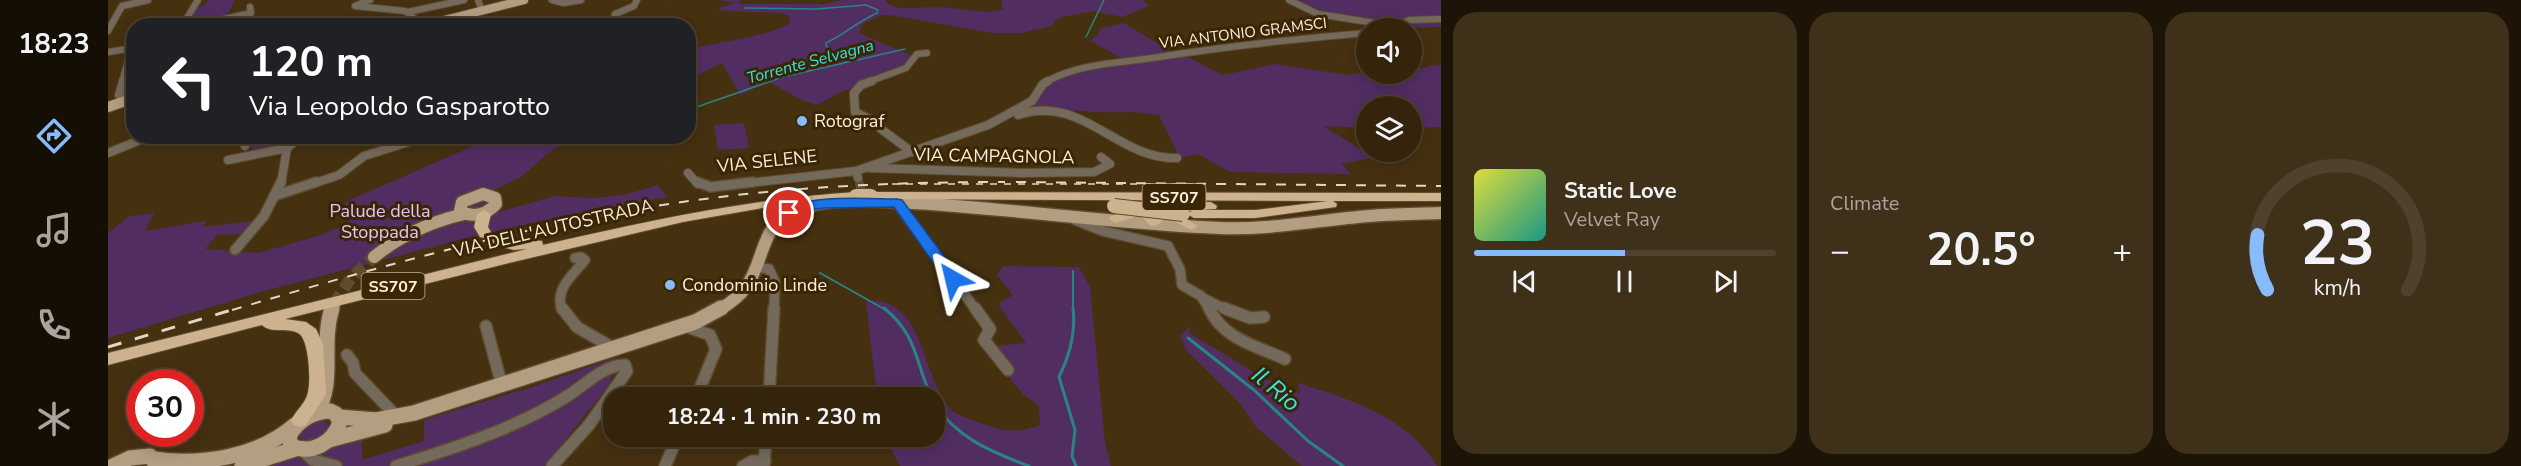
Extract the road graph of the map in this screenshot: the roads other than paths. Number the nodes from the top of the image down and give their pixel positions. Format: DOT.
graph roads {
  1 [pos="148,0"];
  2 [pos="198,0"];
  3 [pos="370,0"];
  4 [pos="464,0"];
  5 [pos="478,0"];
  6 [pos="524,0"];
  7 [pos="552,0"];
  8 [pos="581,0"];
  9 [pos="637,0"];
  10 [pos="642,0"];
  11 [pos="1289,0"];
  12 [pos="442,5"];
  13 [pos="250,7"];
  14 [pos="482,11"];
  15 [pos="408,12"];
  16 [pos="456,17"];
  17 [pos="187,18"];
  18 [pos="231,18"];
  19 [pos="414,18"];
  20 [pos="452,18"];
  21 [pos="614,18"];
  22 [pos="1422,20"];
  23 [pos="1441,20"];
  24 [pos="1356,21"];
  25 [pos="108,31"];
  26 [pos="1356,34"];
  27 [pos="126,49"];
  28 [pos="108,52"];
  29 [pos="927,52"];
  30 [pos="126,98"];
  31 [pos="108,107"];
  32 [pos="957,138"];
  33 [pos="132,144"];
  34 [pos="292,144"];
  35 [pos="402,144"];
  36 [pos="108,145"];
  37 [pos="287,148"];
  38 [pos="117,151"];
  39 [pos="912,152"];
  40 [pos="108,153"];
  41 [pos="1101,157"];
  42 [pos="1177,158"];
  43 [pos="228,160"];
  44 [pos="865,167"];
  45 [pos="688,173"];
  46 [pos="277,195"];
  47 [pos="1015,197"];
  48 [pos="1441,197"];
  49 [pos="1332,198"];
  50 [pos="1372,198"];
  51 [pos="1348,202"];
  52 [pos="897,203"];
  53 [pos="1243,204"];
  54 [pos="1147,208"];
  55 [pos="462,210"];
  56 [pos="1187,210"];
  57 [pos="1169,211"];
  58 [pos="1115,213"];
  59 [pos="1441,213"];
  60 [pos="484,214"];
  61 [pos="1064,216"];
  62 [pos="1154,223"];
  63 [pos="646,225"];
  64 [pos="1191,226"];
  65 [pos="235,250"];
  66 [pos="374,257"];
  67 [pos="575,258"];
  68 [pos="757,267"];
  69 [pos="1203,298"];
  70 [pos="334,304"];
  71 [pos="1264,317"];
  72 [pos="486,326"];
  73 [pos="683,326"];
  74 [pos="613,348"];
  75 [pos="141,351"];
  76 [pos="347,355"];
  77 [pos="108,359"];
  78 [pos="1285,359"];
  79 [pos="1008,370"];
  80 [pos="502,386"];
  81 [pos="327,387"];
  82 [pos="700,387"];
  83 [pos="770,387"];
  84 [pos="316,413"];
  85 [pos="388,414"];
  86 [pos="338,415"];
  87 [pos="298,423"];
  88 [pos="326,442"];
  89 [pos="673,447"];
  90 [pos="765,447"];
  91 [pos="299,449"];
  92 [pos="155,463"];
  93 [pos="764,464"];
  94 [pos="112,465"];
  95 [pos="330,465"];
  96 [pos="242,466"];
  97 [pos="396,466"];
  98 [pos="552,466"];
  99 [pos="665,466"];
  100 [pos="743,466"];
  1 -- 25 [label="street"];
  2 -- 17 [label="street"];
  3 -- 15 [label="street"];
  4 -- 12 [label="street"];
  5 -- 14 [label="street"];
  6 -- 14 [label="main road"];
  7 -- 8 [label="street"];
  9 -- 10 [label="street"];
  9 -- 21 [label="street"];
  11 -- 24 [label="street"];
  12 -- 15 [label="street"];
  12 -- 16 [label="street"];
  13 -- 18 [label="street"];
  14 -- 16 [label="main road"];
  15 -- 19 [label="street"];
  16 -- 20 [label="main road"];
  22 -- 23 [label="street"];
  26 -- 32 [label="street, VIA ANTONIO GRAMSCI"];
  27 -- 28 [label="street"];
  29 -- 39 [label="street"];
  30 -- 31 [label="main road"];
  32 -- 39 [label="street, VIA SELENE"];
  32 -- 42 [label="street, VIA CAMPAGNOLA"];
  33 -- 38 [label="street"];
  34 -- 37 [label="street"];
  35 -- 46 [label="street"];
  36 -- 38 [label="street"];
  37 -- 43 [label="street"];
  37 -- 46 [label="street"];
  38 -- 40 [label="street"];
  39 -- 44 [label="street, VIA SELENE"];
  41 -- 44 [label="street, VIA CAMPAGNOLA"];
  44 -- 45 [label="street, VIA SELENE"];
  46 -- 65 [label="street"];
  47 -- 49 [label="highway, SS707"];
  47 -- 58 [label="highway, SS707"];
  47 -- 63 [label="highway, VIA DELL'AUTOSTRADA / SS707, bridge"];
  48 -- 50 [label="highway, SS707"];
  49 -- 50 [label="highway, SS707"];
  49 -- 53 [label="highway"];
  50 -- 51 [label="highway, SS707"];
  51 -- 53 [label="highway"];
  51 -- 56 [label="highway, SS707"];
  52 -- 61 [label="main road"];
  52 -- 68 [label="main road"];
  52 -- 79 [label="street"];
  53 -- 56 [label="highway"];
  54 -- 56 [label="highway"];
  54 -- 58 [label="highway"];
  54 -- 62 [label="highway"];
  55 -- 60 [label="main road"];
  55 -- 60 [label="main road"];
  55 -- 66 [label="main road"];
  56 -- 57 [label="highway"];
  56 -- 58 [label="highway, SS707, bridge"];
  57 -- 62 [label="highway"];
  57 -- 64 [label="highway"];
  58 -- 61 [label="main road"];
  58 -- 62 [label="main road"];
  59 -- 64 [label="main road"];
  60 -- 63 [label="highway"];
  61 -- 69 [label="street"];
  62 -- 64 [label="main road"];
  63 -- 75 [label="highway, VIA DELL'AUTOSTRADA / SS707"];
  67 -- 74 [label="street"];
  68 -- 73 [label="main road"];
  68 -- 83 [label="street"];
  69 -- 71 [label="street"];
  69 -- 78 [label="street"];
  70 -- 81 [label="main road"];
  72 -- 80 [label="street"];
  73 -- 74 [label="main road"];
  73 -- 82 [label="street"];
  74 -- 80 [label="main road"];
  75 -- 77 [label="highway, VIA DELL'AUTOSTRADA / SS707"];
  75 -- 87 [label="highway"];
  76 -- 85 [label="street"];
  80 -- 85 [label="main road"];
  80 -- 88 [label="main road"];
  81 -- 84 [label="main road"];
  81 -- 86 [label="main road"];
  84 -- 86 [label="main road"];
  84 -- 87 [label="main road"];
  85 -- 86 [label="main road"];
  86 -- 88 [label="main road"];
  87 -- 91 [label="main road"];
  87 -- 92 [label="main road"];
  88 -- 91 [label="main road"];
  88 -- 95 [label="street"];
  89 -- 99 [label="street"];
  90 -- 93 [label="street"];
  91 -- 95 [label="street"];
  91 -- 96 [label="main road"];
  92 -- 94 [label="main road"];
  93 -- 100 [label="street"];
  97 -- 98 [label="street"];
}
